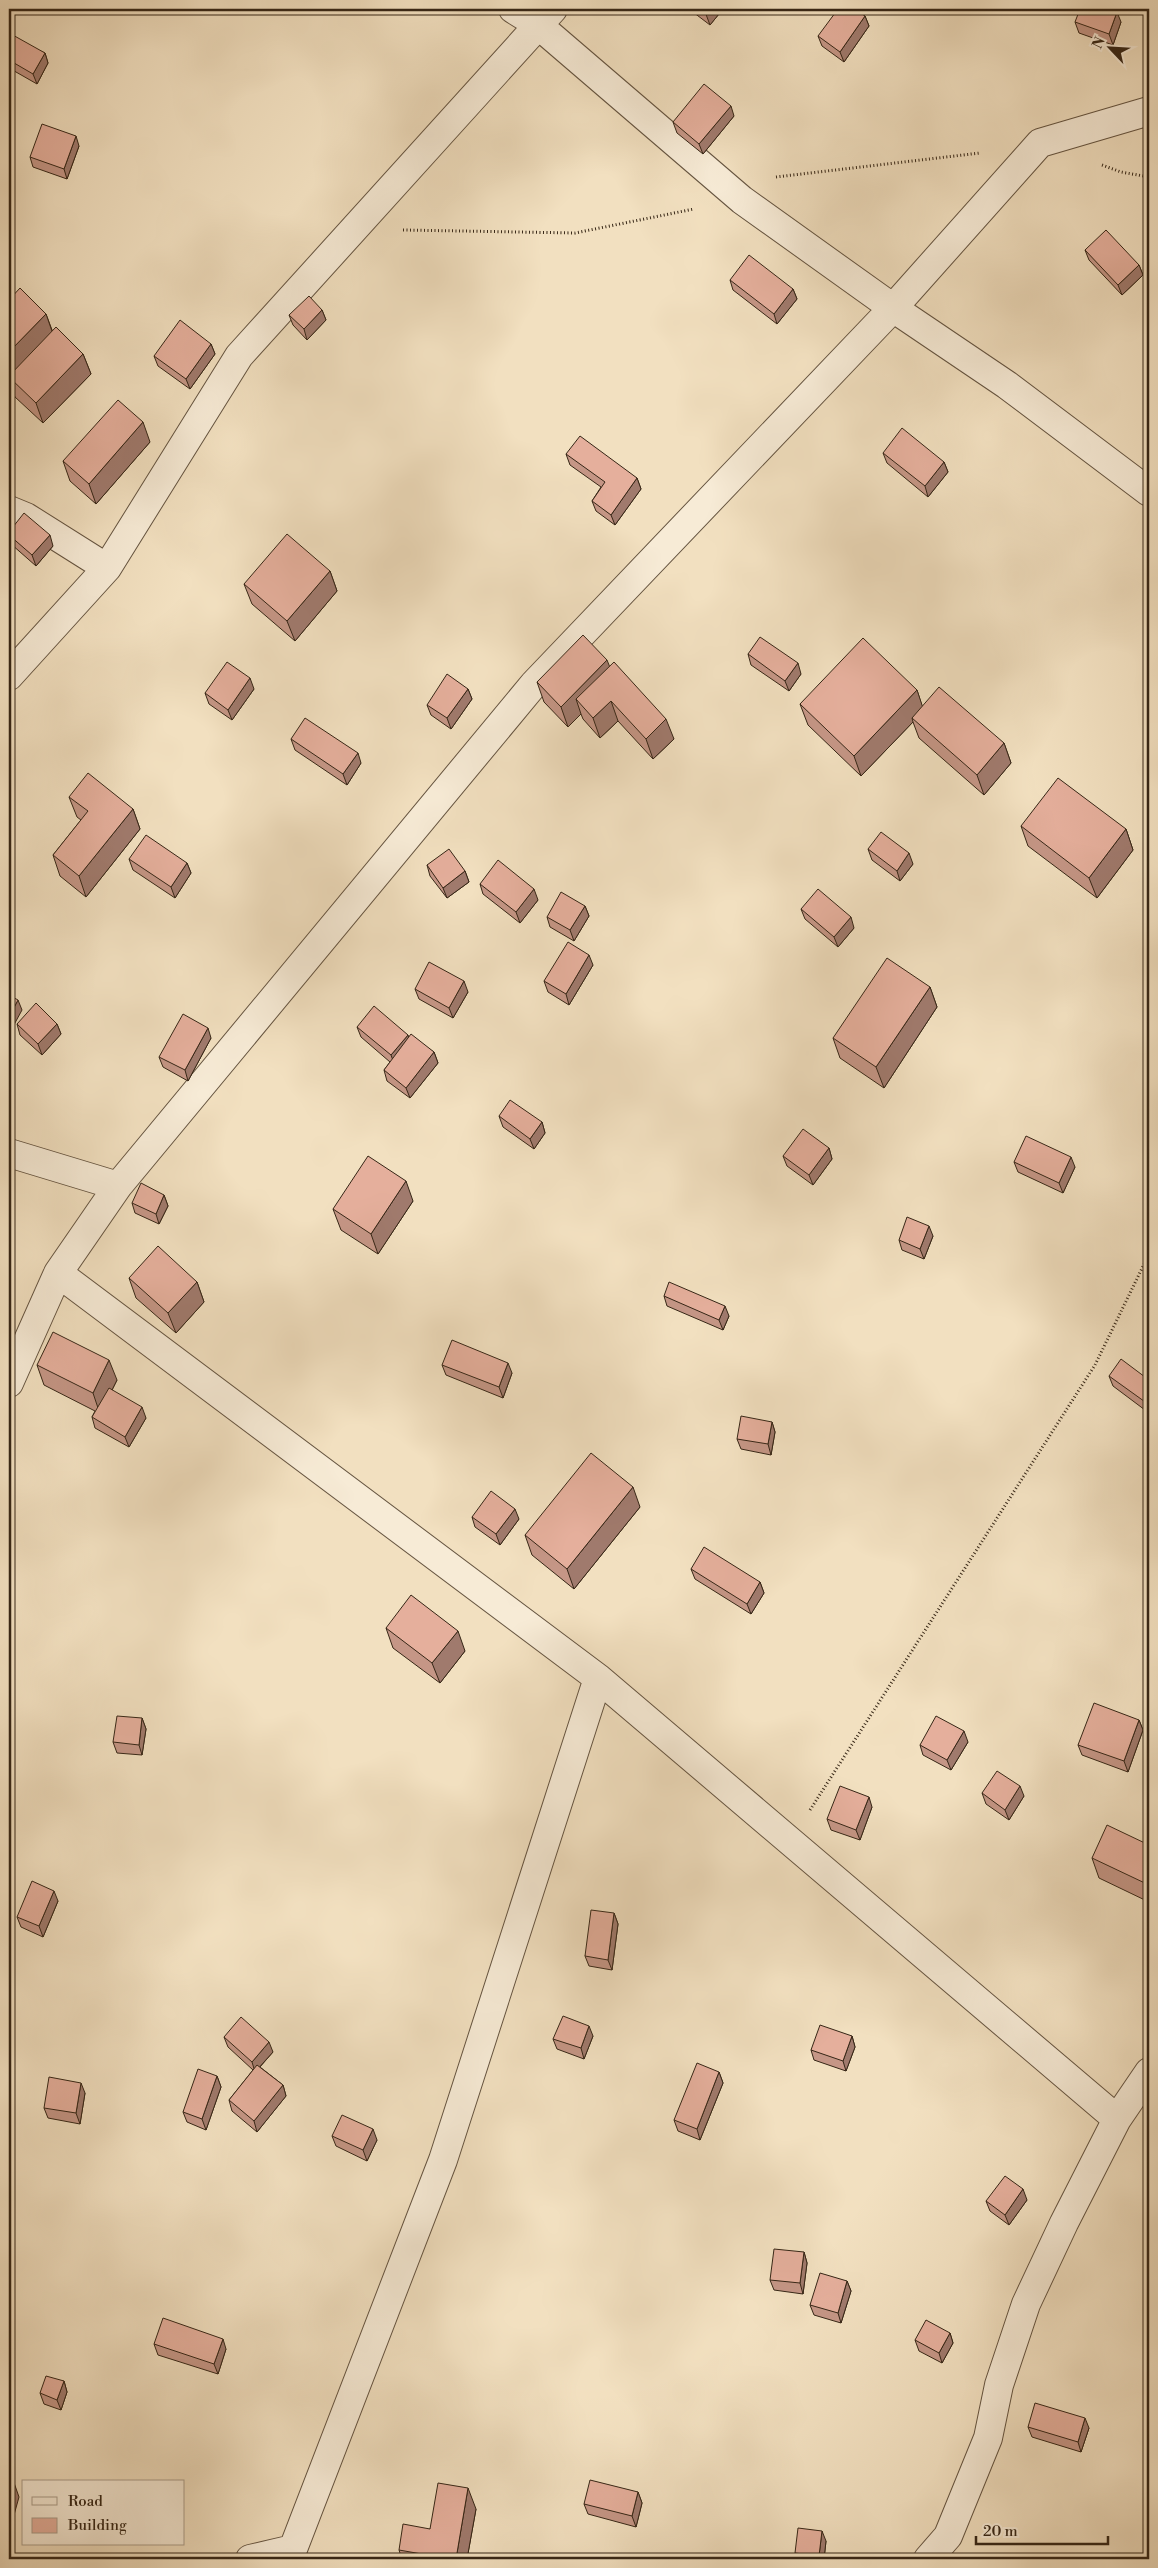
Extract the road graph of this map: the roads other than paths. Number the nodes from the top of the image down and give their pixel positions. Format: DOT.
graph roads {
  1 [pos="513,9"];
  2 [pos="545,16"];
  3 [pos="1149,111"];
  4 [pos="893,308"];
  5 [pos="1149,492"];
  6 [pos="9,510"];
  7 [pos="107,568"];
  8 [pos="9,676"];
  9 [pos="9,1153"];
  10 [pos="118,1186"];
  11 [pos="58,1273"];
  12 [pos="9,1383"];
  13 [pos="598,1678"];
  14 [pos="1149,2072"];
  15 [pos="1117,2119"];
  16 [pos="291,2554"];
  17 [pos="250,2559"];
  18 [pos="928,2559"];
  1 -- 2 [label="street"];
  2 -- 4 [label="street"];
  2 -- 7 [label="street"];
  3 -- 4 [label="street"];
  4 -- 5 [label="street"];
  4 -- 10 [label="street"];
  6 -- 7 [label="street"];
  7 -- 8 [label="street"];
  9 -- 10 [label="street"];
  10 -- 11 [label="street"];
  11 -- 12 [label="street"];
  11 -- 13 [label="street"];
  13 -- 15 [label="street"];
  13 -- 16 [label="street"];
  14 -- 15 [label="street"];
  15 -- 18 [label="street"];
  16 -- 17 [label="street"];
}
